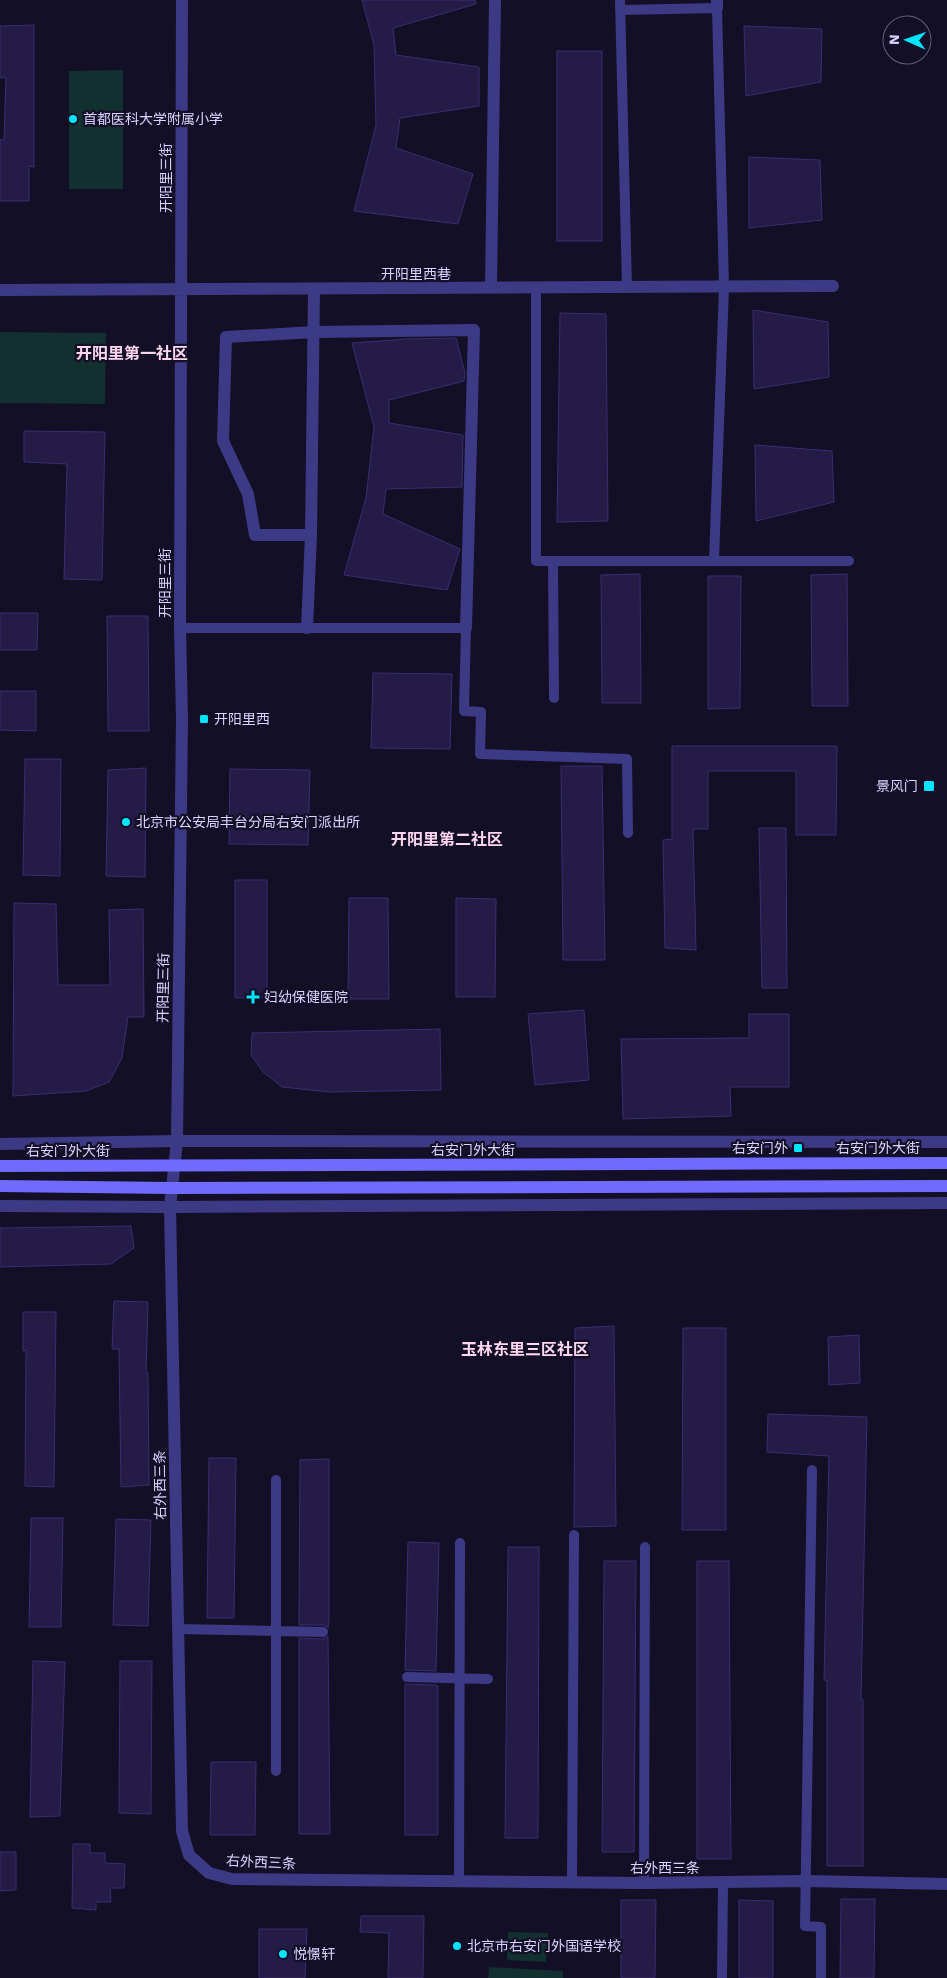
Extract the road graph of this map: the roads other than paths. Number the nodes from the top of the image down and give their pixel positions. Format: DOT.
graph roads {
  1 [pos="182,0"];
  2 [pos="495,0"];
  3 [pos="717,4"];
  4 [pos="620,5"];
  5 [pos="833,286"];
  6 [pos="628,287"];
  7 [pos="724,287"];
  8 [pos="491,288"];
  9 [pos="536,288"];
  10 [pos="182,289"];
  11 [pos="314,289"];
  12 [pos="0,290"];
  13 [pos="315,332"];
  14 [pos="311,535"];
  15 [pos="553,561"];
  16 [pos="714,561"];
  17 [pos="849,561"];
  18 [pos="180,628"];
  19 [pos="307,628"];
  20 [pos="466,628"];
  21 [pos="554,698"];
  22 [pos="628,833"];
  23 [pos="176,1141"];
  24 [pos="947,1142"];
  25 [pos="0,1144"];
  26 [pos="947,1163"];
  27 [pos="0,1166"];
  28 [pos="173,1166"];
  29 [pos="0,1186"];
  30 [pos="947,1186"];
  31 [pos="171,1188"];
  32 [pos="947,1203"];
  33 [pos="0,1206"];
  34 [pos="170,1207"];
  35 [pos="812,1470"];
  36 [pos="276,1480"];
  37 [pos="574,1535"];
  38 [pos="460,1543"];
  39 [pos="645,1547"];
  40 [pos="178,1629"];
  41 [pos="276,1631"];
  42 [pos="323,1632"];
  43 [pos="407,1677"];
  44 [pos="459,1678"];
  45 [pos="488,1679"];
  46 [pos="276,1771"];
  47 [pos="459,1880"];
  48 [pos="806,1881"];
  49 [pos="572,1882"];
  50 [pos="644,1882"];
  51 [pos="723,1883"];
  52 [pos="947,1884"];
  53 [pos="722,1978"];
  54 [pos="821,1978"];
  1 -- 10 [label="street, 开阳里三街"];
  2 -- 8 [label="street"];
  3 -- 4 [label="lane"];
  3 -- 7 [label="lane"];
  4 -- 6 [label="lane"];
  5 -- 7 [label="street, 开阳里西巷"];
  6 -- 7 [label="street, 开阳里西巷"];
  6 -- 9 [label="street, 开阳里西巷"];
  7 -- 16 [label="lane"];
  8 -- 9 [label="street, 开阳里西巷"];
  8 -- 11 [label="street, 开阳里西巷"];
  9 -- 15 [label="lane"];
  10 -- 11 [label="street, 开阳里西巷"];
  10 -- 12 [label="street, 开阳里西巷"];
  10 -- 18 [label="street, 开阳里三街"];
  11 -- 13 [label="street"];
  13 -- 14 [label="street"];
  13 -- 14 [label="street"];
  13 -- 20 [label="street"];
  14 -- 19 [label="street"];
  15 -- 16 [label="lane"];
  15 -- 21 [label="lane"];
  16 -- 17 [label="lane"];
  18 -- 19 [label="lane"];
  18 -- 23 [label="street, 开阳里三街"];
  19 -- 20 [label="lane"];
  20 -- 22 [label="lane"];
  23 -- 24 [label="street"];
  23 -- 25 [label="street"];
  23 -- 28 [label="street, 开阳里三街"];
  26 -- 28 [label="main road, 右安门外大街"];
  27 -- 28 [label="main road, 右安门外大街"];
  28 -- 31 [label="street, 开阳里三街"];
  29 -- 31 [label="main road"];
  30 -- 31 [label="main road"];
  31 -- 34 [label="street, 右外西三条"];
  32 -- 34 [label="street"];
  33 -- 34 [label="street"];
  34 -- 40 [label="street, 右外西三条"];
  35 -- 48 [label="lane"];
  36 -- 41 [label="lane"];
  37 -- 49 [label="lane"];
  38 -- 44 [label="lane"];
  39 -- 50 [label="lane"];
  40 -- 41 [label="lane"];
  40 -- 47 [label="street, 右外西三条"];
  41 -- 42 [label="lane"];
  41 -- 46 [label="lane"];
  43 -- 44 [label="lane"];
  44 -- 45 [label="lane"];
  44 -- 47 [label="lane"];
  47 -- 49 [label="street, 右外西三条"];
  48 -- 51 [label="street, 右外西三条"];
  48 -- 52 [label="street, 右外西三条"];
  48 -- 54 [label="lane"];
  49 -- 50 [label="street, 右外西三条"];
  50 -- 51 [label="street, 右外西三条"];
  51 -- 53 [label="lane"];
}
